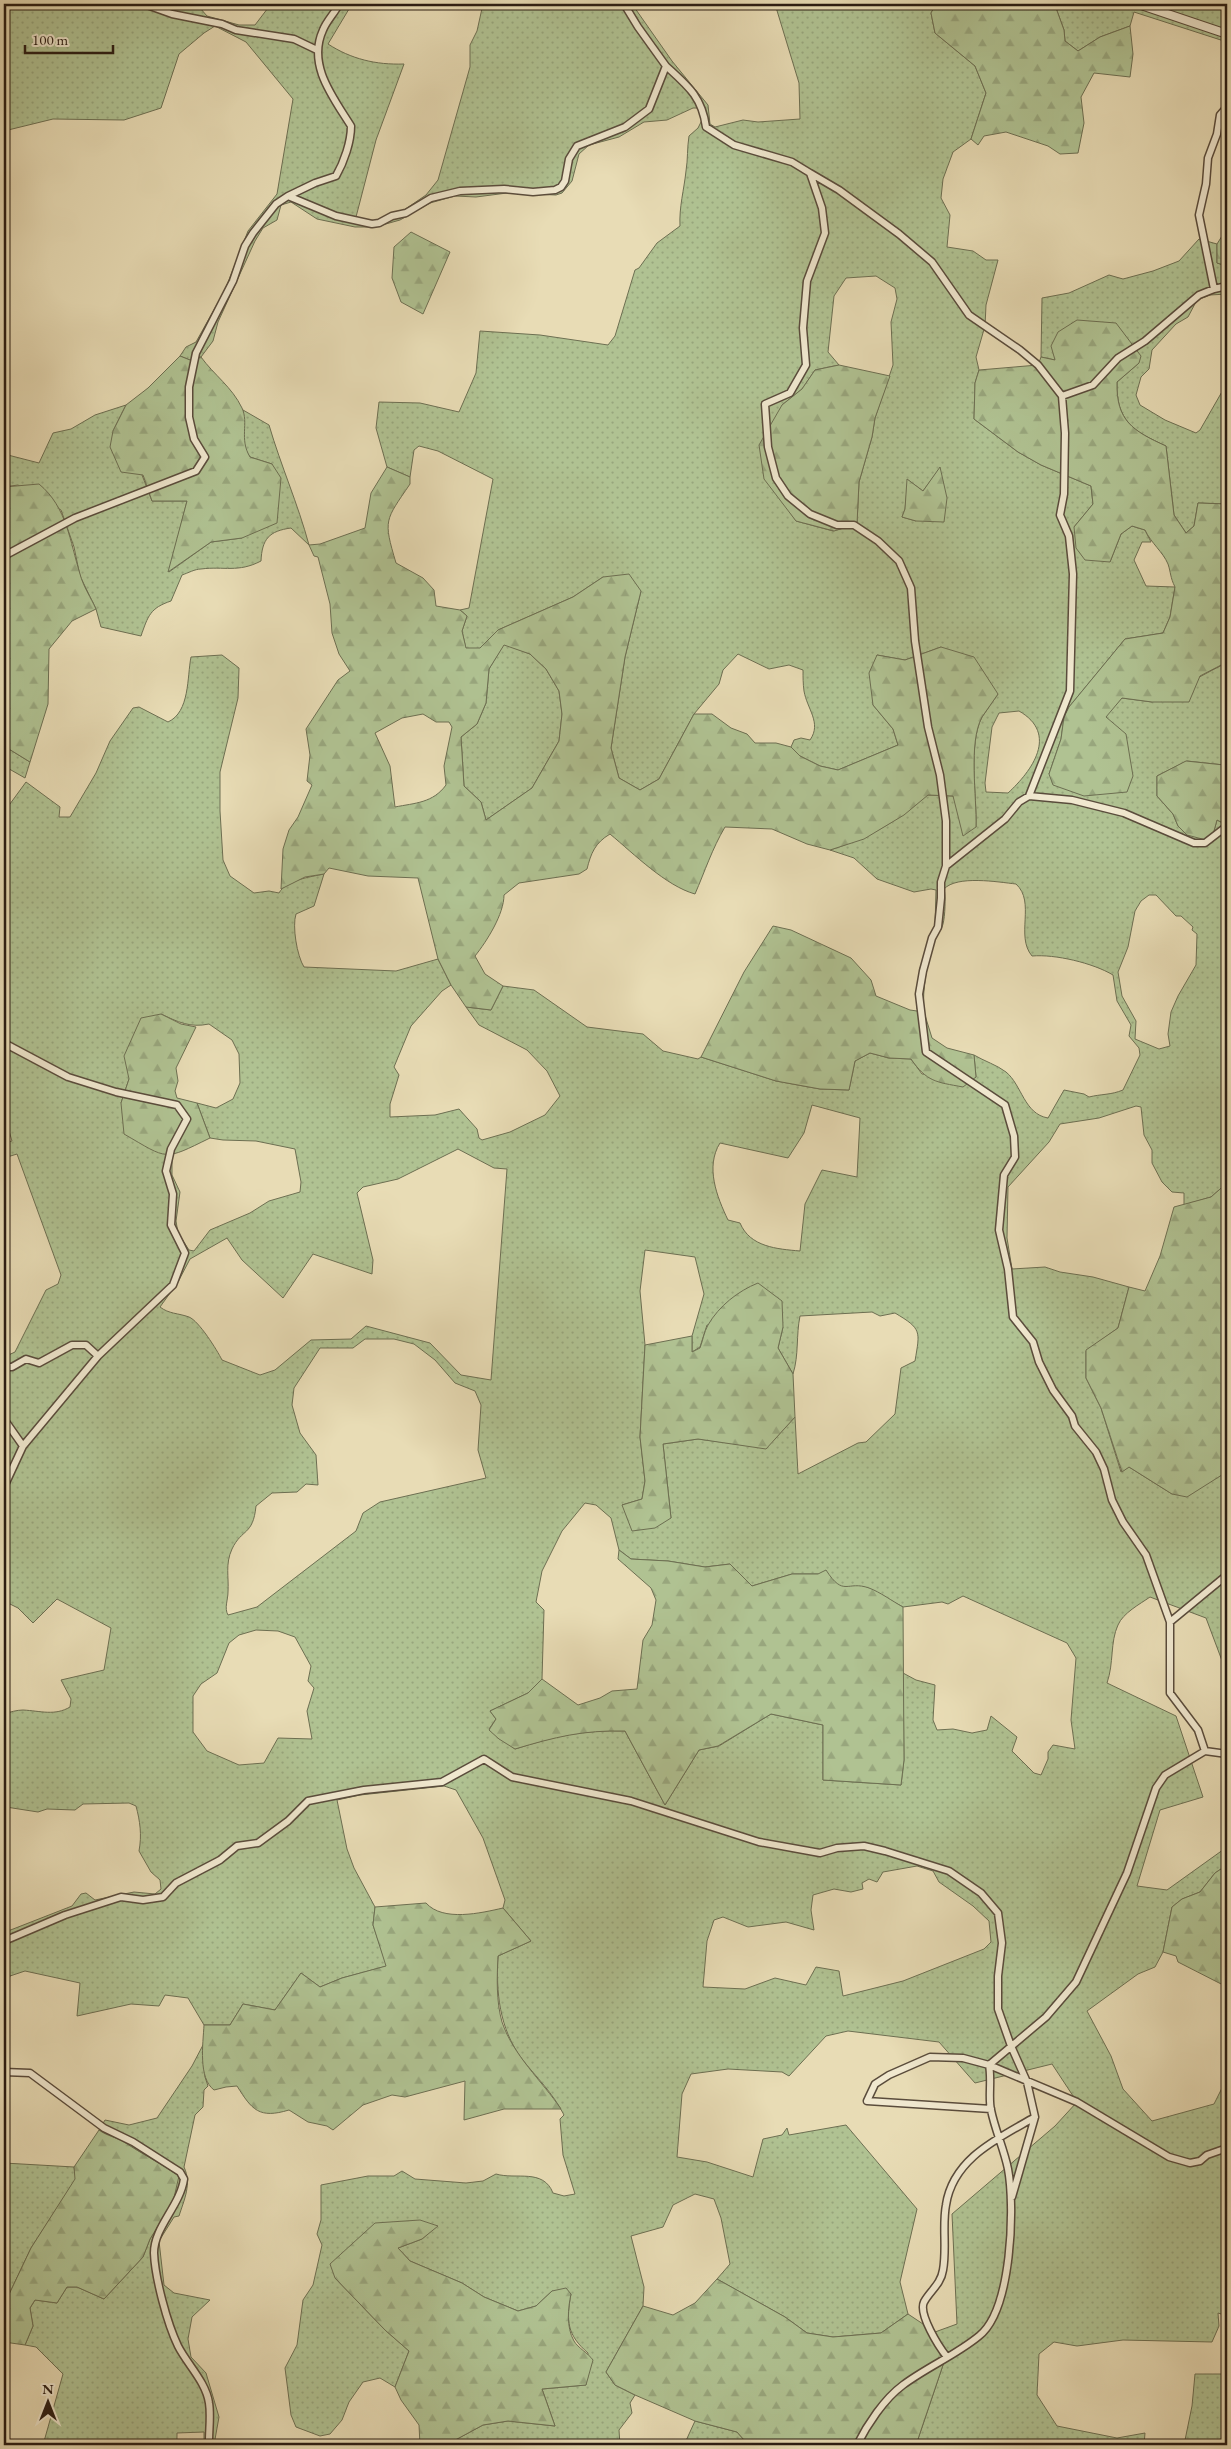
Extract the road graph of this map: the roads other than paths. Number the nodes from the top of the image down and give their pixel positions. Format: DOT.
graph roads {
  1 [pos="144,4"];
  2 [pos="339,4"];
  3 [pos="624,4"];
  4 [pos="1138,4"];
  5 [pos="1227,34"];
  6 [pos="317,50"];
  7 [pos="666,66"];
  8 [pos="1227,107"];
  9 [pos="810,173"];
  10 [pos="288,196"];
  11 [pos="1227,286"];
  12 [pos="1214,289"];
  13 [pos="1062,396"];
  14 [pos="4,556"];
  15 [pos="1029,796"];
  16 [pos="1227,826"];
  17 [pos="946,866"];
  18 [pos="4,1042"];
  19 [pos="98,1356"];
  20 [pos="4,1367"];
  21 [pos="4,1419"];
  22 [pos="23,1446"];
  23 [pos="4,1488"];
  24 [pos="1227,1576"];
  25 [pos="1170,1622"];
  26 [pos="1205,1751"];
  27 [pos="1227,1754"];
  28 [pos="4,1941"];
  29 [pos="1011,2046"];
  30 [pos="989,2065"];
  31 [pos="4,2072"];
  32 [pos="1027,2082"];
  33 [pos="991,2109"];
  34 [pos="1035,2117"];
  35 [pos="1000,2137"];
  36 [pos="1227,2148"];
  37 [pos="1012,2197"];
  38 [pos="947,2357"];
  39 [pos="201,2445"];
  40 [pos="755,2445"];
  41 [pos="764,2445"];
  42 [pos="857,2445"];
  1 -- 6 [label="street"];
  2 -- 6 [label="street"];
  3 -- 7 [label="street"];
  4 -- 5 [label="street"];
  6 -- 10 [label="street"];
  7 -- 9 [label="street"];
  7 -- 10 [label="street"];
  8 -- 12 [label="street"];
  9 -- 13 [label="street"];
  9 -- 17 [label="street"];
  10 -- 14 [label="street"];
  11 -- 12 [label="street"];
  12 -- 13 [label="street"];
  13 -- 15 [label="street"];
  15 -- 16 [label="street"];
  15 -- 17 [label="street"];
  17 -- 25 [label="street"];
  18 -- 19 [label="street"];
  19 -- 20 [label="street"];
  19 -- 22 [label="street"];
  21 -- 22 [label="street"];
  22 -- 23 [label="street"];
  24 -- 25 [label="street"];
  25 -- 26 [label="street"];
  26 -- 27 [label="street"];
  26 -- 29 [label="street"];
  28 -- 29 [label="street"];
  29 -- 30 [label="street"];
  29 -- 32 [label="street"];
  30 -- 32 [label="street"];
  30 -- 33 [label="street"];
  30 -- 33 [label="street"];
  31 -- 39 [label="street"];
  32 -- 34 [label="street"];
  32 -- 36 [label="street"];
  33 -- 35 [label="street"];
  34 -- 35 [label="street"];
  34 -- 37 [label="street"];
  35 -- 37 [label="street"];
  35 -- 38 [label="street"];
  37 -- 38 [label="street"];
  38 -- 42 [label="street"];
  40 -- 41 [label="street"];
}
